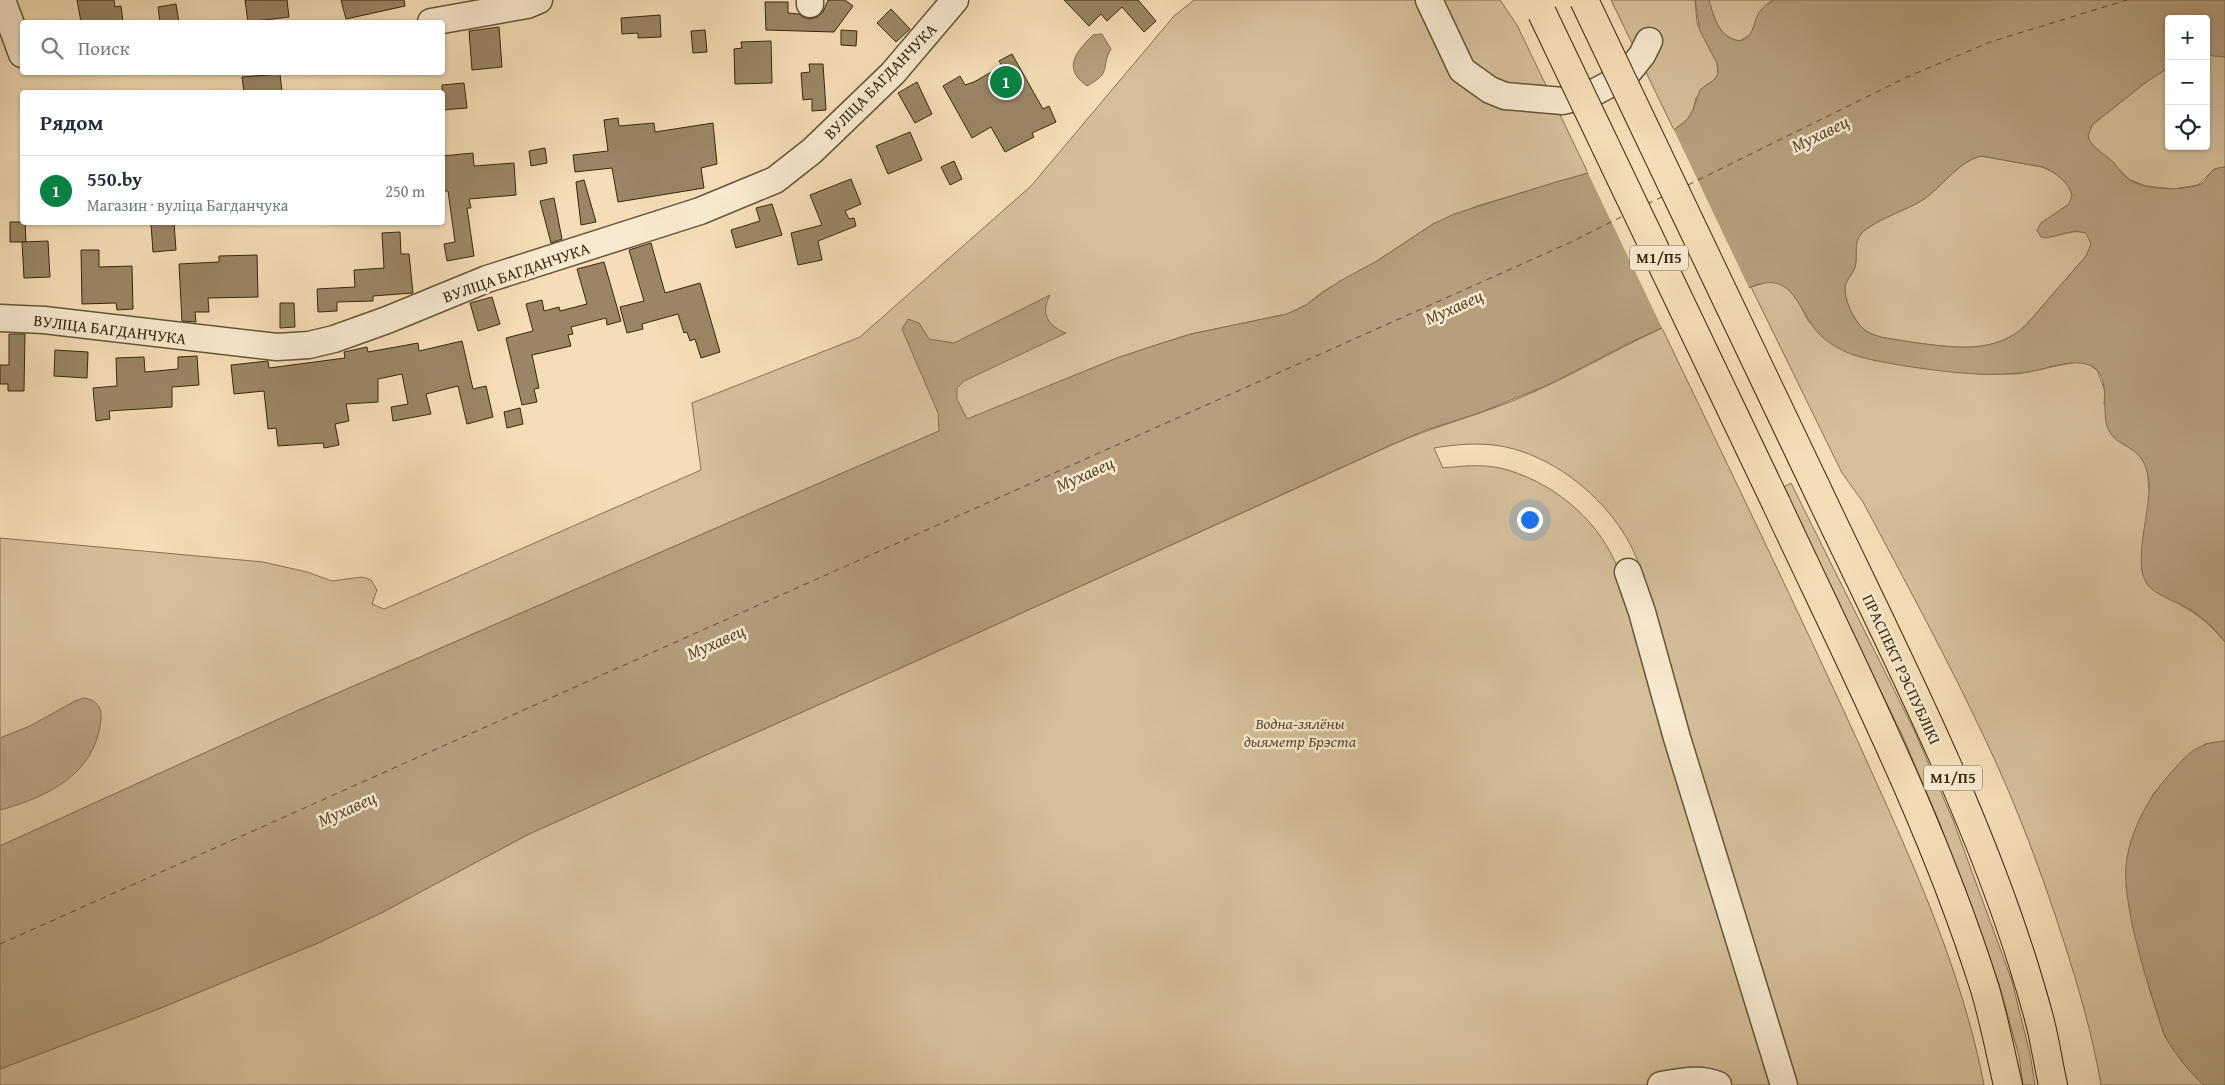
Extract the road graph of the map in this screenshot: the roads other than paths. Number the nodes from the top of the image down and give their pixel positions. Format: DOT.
graph roads {
  1 [pos="2,0"];
  2 [pos="539,0"];
  3 [pos="955,0"];
  4 [pos="1430,0"];
  5 [pos="1584,0"];
  6 [pos="1539,6"];
  7 [pos="442,20"];
  8 [pos="1649,41"];
  9 [pos="20,49"];
  10 [pos="0,318"];
  11 [pos="1628,572"];
  12 [pos="1661,1085"];
  13 [pos="1718,1085"];
  14 [pos="1784,1085"];
  15 [pos="2008,1085"];
  16 [pos="2053,1085"];
  1 -- 9 [label="street"];
  2 -- 7 [label="street"];
  3 -- 10 [label="street, ВУЛІЦА БАГДАНЧУКА"];
  4 -- 8 [label="street"];
  5 -- 16 [label="highway, ПРАСПЕКТ РЭСПУБЛІКІ / М1/П5, bridge"];
  6 -- 15 [label="highway, М1/П5, bridge"];
  11 -- 14 [label="street"];
  12 -- 13 [label="street"];
}
